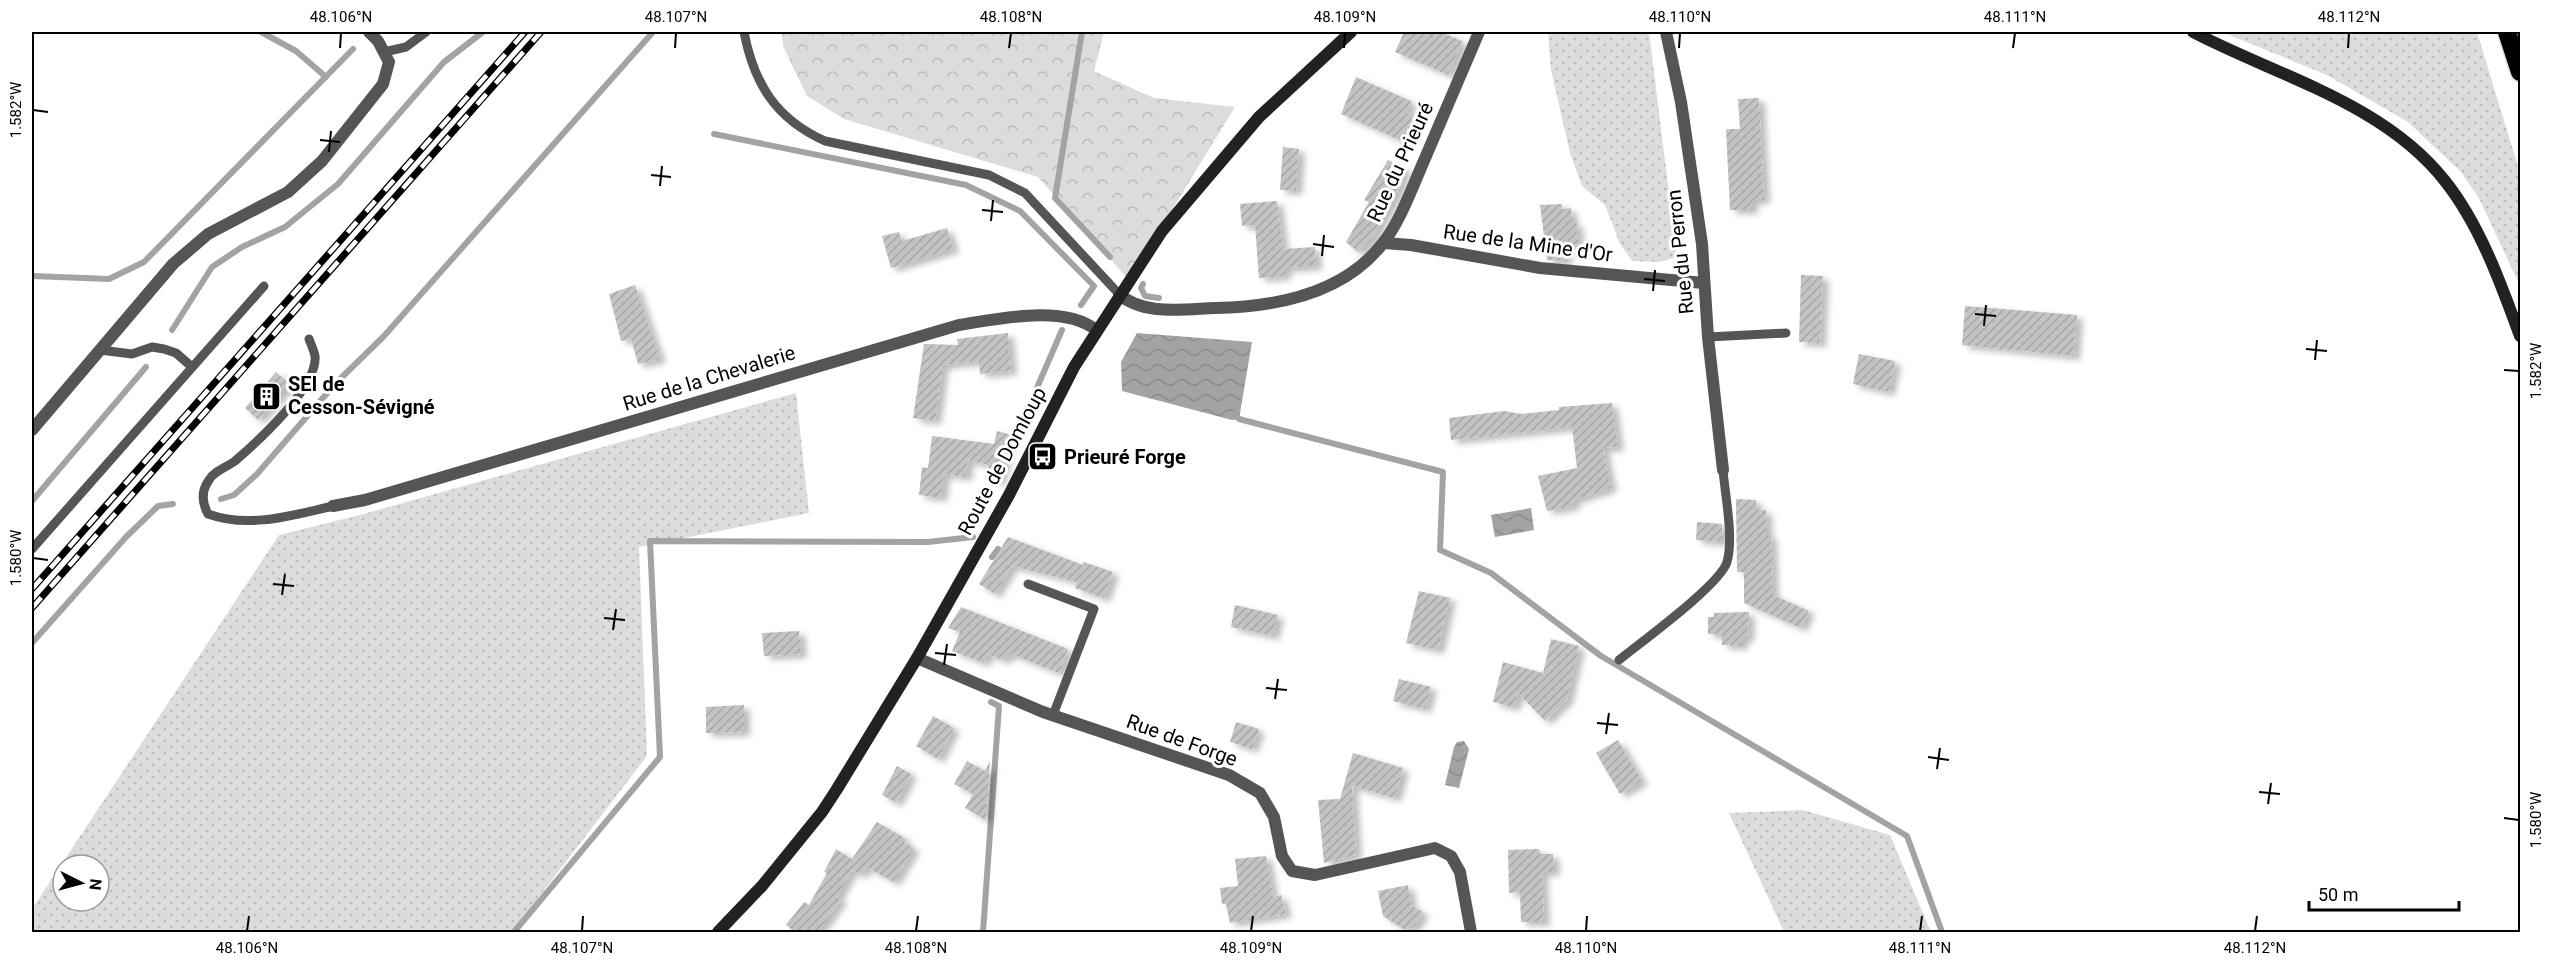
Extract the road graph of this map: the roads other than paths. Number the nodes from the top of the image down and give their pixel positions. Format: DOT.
graph roads {
  1 [pos="369,32"];
  2 [pos="426,32"];
  3 [pos="744,32"];
  4 [pos="1351,32"];
  5 [pos="1479,32"];
  6 [pos="1666,32"];
  7 [pos="2193,32"];
  8 [pos="2507,32"];
  9 [pos="384,52"];
  10 [pos="2520,72"];
  11 [pos="1384,243"];
  12 [pos="1704,283"];
  13 [pos="264,286"];
  14 [pos="1119,294"];
  15 [pos="1096,330"];
  16 [pos="1786,333"];
  17 [pos="2520,336"];
  18 [pos="1708,337"];
  19 [pos="309,339"];
  20 [pos="100,350"];
  21 [pos="192,368"];
  22 [pos="32,430"];
  23 [pos="1723,470"];
  24 [pos="333,506"];
  25 [pos="32,549"];
  26 [pos="1028,584"];
  27 [pos="917,658"];
  28 [pos="1618,660"];
  29 [pos="1053,715"];
  30 [pos="718,933"];
  31 [pos="1471,933"];
  1 -- 9 [label="street"];
  2 -- 9 [label="lane"];
  3 -- 14 [label="lane"];
  4 -- 14 [label="street, Route de Domloup"];
  5 -- 11 [label="street, Rue du Prieuré"];
  6 -- 12 [label="street, Rue du Perron"];
  7 -- 17 [label="street"];
  8 -- 10 [label="highway"];
  9 -- 20 [label="street"];
  11 -- 12 [label="street, Rue de la Mine d'Or"];
  11 -- 14 [label="street, Rue du Prieuré"];
  12 -- 18 [label="street, Rue du Perron"];
  13 -- 21 [label="lane"];
  14 -- 15 [label="street, Route de Domloup"];
  15 -- 24 [label="street, Rue de la Chevalerie"];
  15 -- 27 [label="street, Route de Domloup"];
  16 -- 18 [label="lane"];
  18 -- 23 [label="street, Rue du Perron"];
  19 -- 24 [label="lane"];
  20 -- 21 [label="lane"];
  20 -- 22 [label="street"];
  21 -- 25 [label="lane"];
  23 -- 28 [label="lane"];
  26 -- 29 [label="lane"];
  27 -- 29 [label="street, Rue de Forge"];
  27 -- 30 [label="street, Route de Domloup"];
  29 -- 31 [label="street, Rue de Forge"];
}
